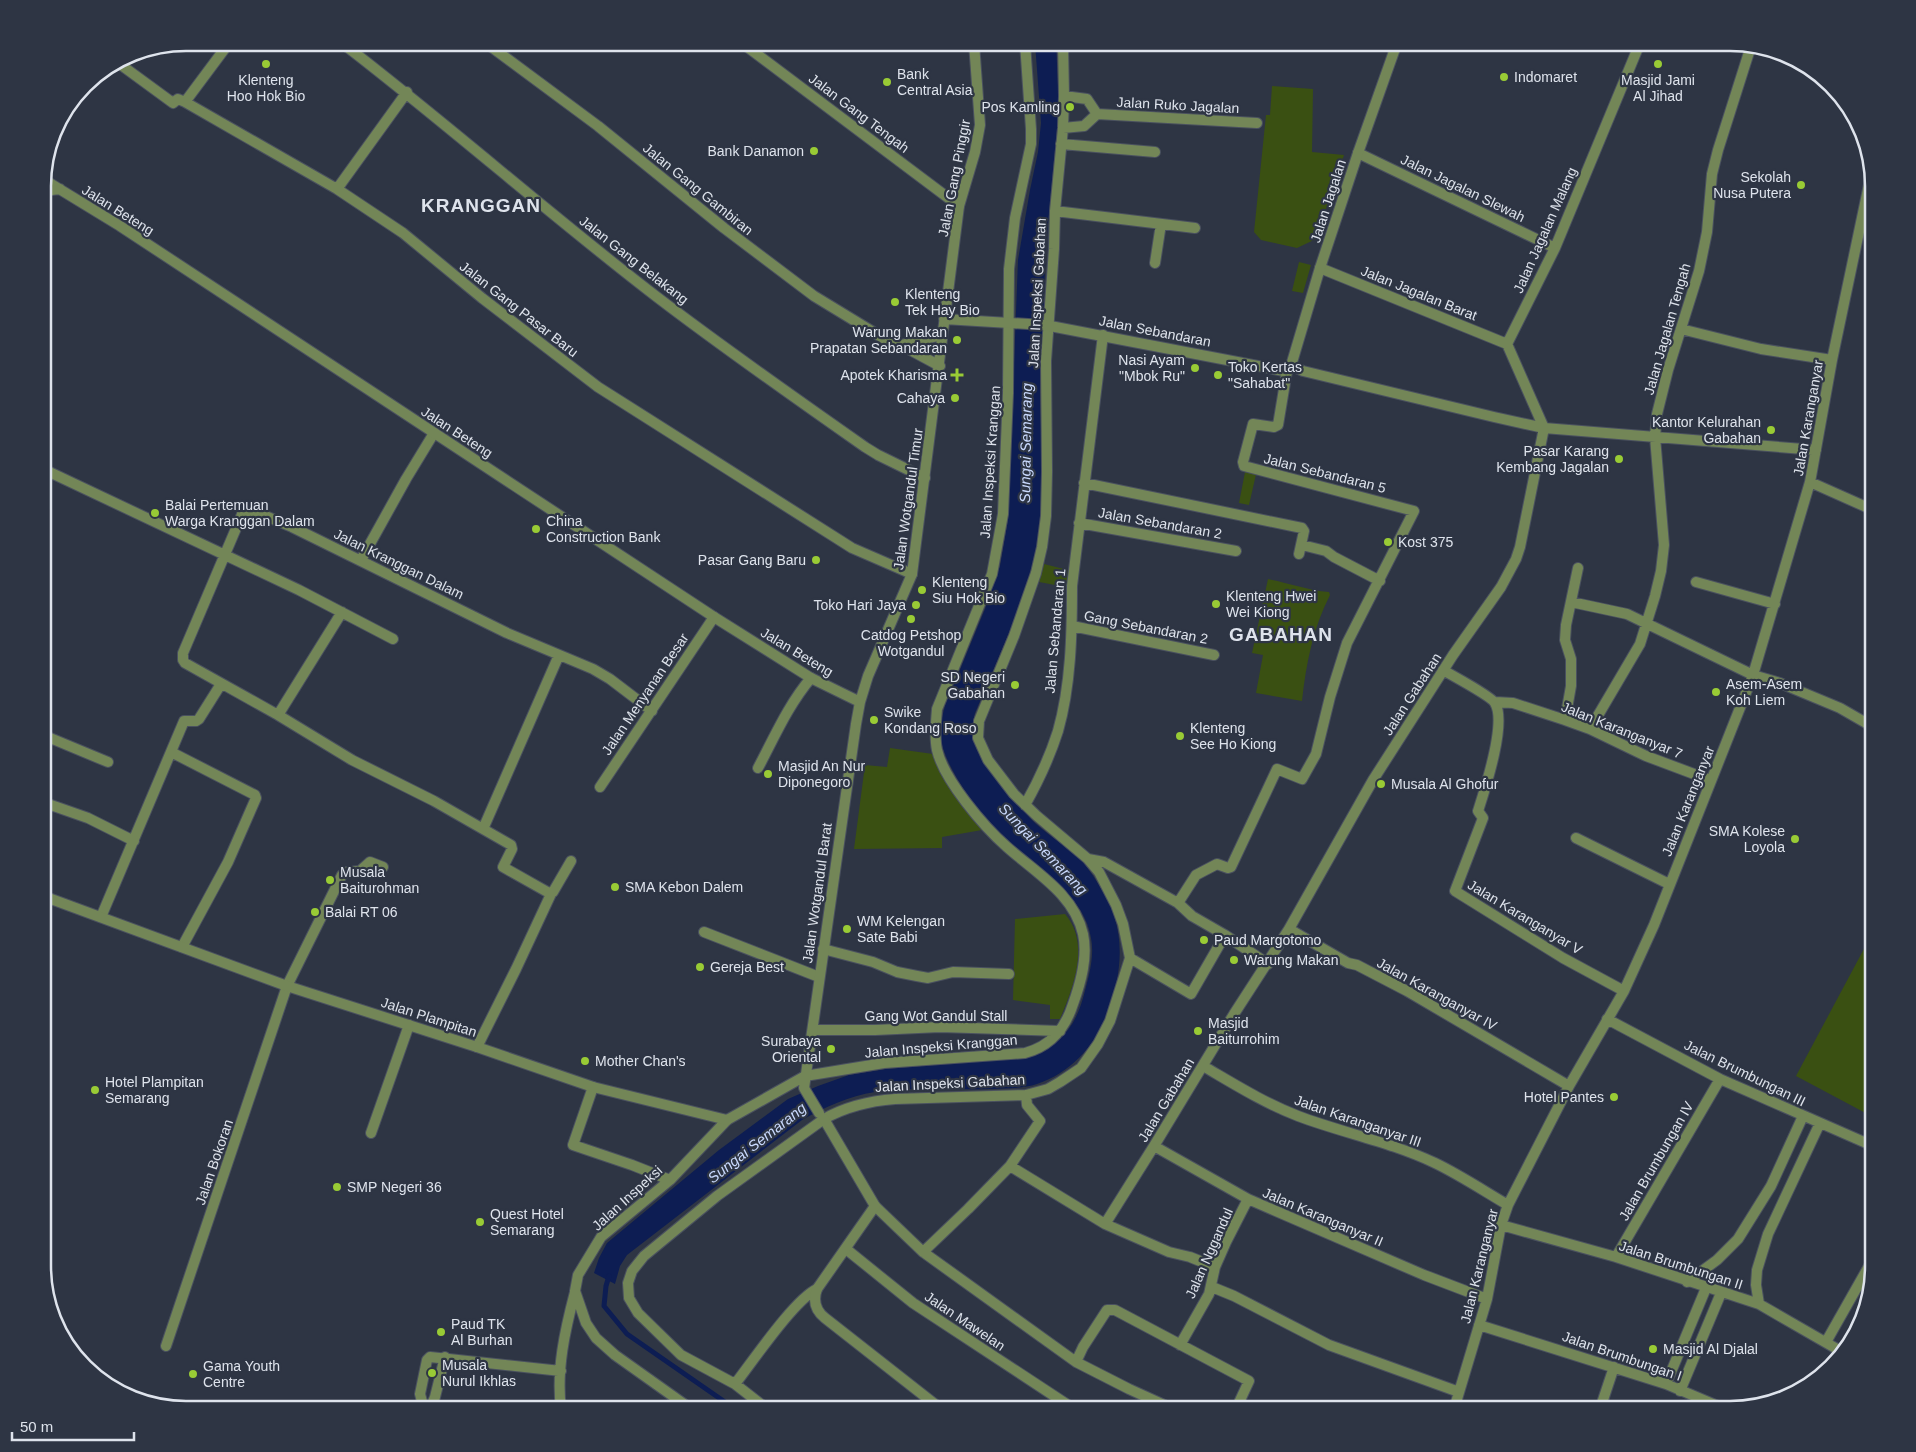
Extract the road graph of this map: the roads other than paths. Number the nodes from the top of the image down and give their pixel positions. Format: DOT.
graph roads {
  1 [pos="975,51"];
  2 [pos="1026,51"];
  3 [pos="1063,51"];
  4 [pos="1394,51"];
  5 [pos="1636,51"];
  6 [pos="220,52"];
  7 [pos="355,52"];
  8 [pos="499,52"];
  9 [pos="755,52"];
  10 [pos="1749,53"];
  11 [pos="124,67"];
  12 [pos="407,92"];
  13 [pos="1064,96"];
  14 [pos="185,102"];
  15 [pos="1097,114"];
  16 [pos="1257,123"];
  17 [pos="1063,128"];
  18 [pos="1061,144"];
  19 [pos="1155,152"];
  20 [pos="1358,153"];
  21 [pos="52,184"];
  22 [pos="60,189"];
  23 [pos="337,189"];
  24 [pos="52,190"];
  25 [pos="1865,203"];
  26 [pos="959,206"];
  27 [pos="1055,210"];
  28 [pos="1161,224"];
  29 [pos="1195,228"];
  30 [pos="1555,248"];
  31 [pos="1155,263"];
  32 [pos="1320,268"];
  33 [pos="944,319"];
  34 [pos="1010,323"];
  35 [pos="1047,325"];
  36 [pos="1681,330"];
  37 [pos="942,335"];
  38 [pos="1103,335"];
  39 [pos="1507,344"];
  40 [pos="901,345"];
  41 [pos="1832,360"];
  42 [pos="940,366"];
  43 [pos="1290,369"];
  44 [pos="1544,428"];
  45 [pos="434,433"];
  46 [pos="1655,437"];
  47 [pos="1816,450"];
  48 [pos="52,473"];
  49 [pos="925,478"];
  50 [pos="1810,482"];
  51 [pos="1084,483"];
  52 [pos="1865,506"];
  53 [pos="1080,523"];
  54 [pos="1236,551"];
  55 [pos="225,556"];
  56 [pos="361,560"];
  57 [pos="1578,568"];
  58 [pos="912,574"];
  59 [pos="1380,581"];
  60 [pos="1696,582"];
  61 [pos="1571,602"];
  62 [pos="1774,604"];
  63 [pos="342,612"];
  64 [pos="714,617"];
  65 [pos="1648,623"];
  66 [pos="1072,626"];
  67 [pos="393,639"];
  68 [pos="559,655"];
  69 [pos="1214,655"];
  70 [pos="1443,670"];
  71 [pos="1754,675"];
  72 [pos="811,678"];
  73 [pos="221,684"];
  74 [pos="860,702"];
  75 [pos="1495,702"];
  76 [pos="652,711"];
  77 [pos="278,715"];
  78 [pos="1565,720"];
  79 [pos="1865,723"];
  80 [pos="1590,729"];
  81 [pos="52,739"];
  82 [pos="171,752"];
  83 [pos="108,762"];
  84 [pos="758,768"];
  85 [pos="1710,780"];
  86 [pos="600,787"];
  87 [pos="52,805"];
  88 [pos="1025,805"];
  89 [pos="483,829"];
  90 [pos="1576,838"];
  91 [pos="134,841"];
  92 [pos="1088,859"];
  93 [pos="570,861"];
  94 [pos="383,868"];
  95 [pos="1669,884"];
  96 [pos="550,892"];
  97 [pos="52,899"];
  98 [pos="1178,903"];
  99 [pos="101,917"];
  100 [pos="1289,929"];
  101 [pos="704,932"];
  102 [pos="1224,935"];
  103 [pos="182,947"];
  104 [pos="823,949"];
  105 [pos="1130,958"];
  106 [pos="1268,964"];
  107 [pos="1009,974"];
  108 [pos="819,977"];
  109 [pos="287,986"];
  110 [pos="1624,991"];
  111 [pos="1607,1019"];
  112 [pos="409,1025"];
  113 [pos="813,1030"];
  114 [pos="1060,1031"];
  115 [pos="477,1047"];
  116 [pos="1203,1066"];
  117 [pos="805,1076"];
  118 [pos="1720,1079"];
  119 [pos="1569,1086"];
  120 [pos="593,1087"];
  121 [pos="1026,1095"];
  122 [pos="821,1116"];
  123 [pos="1804,1116"];
  124 [pos="727,1120"];
  125 [pos="1820,1123"];
  126 [pos="372,1133"];
  127 [pos="1865,1142"];
  128 [pos="1154,1146"];
  129 [pos="1010,1166"];
  130 [pos="670,1180"];
  131 [pos="1248,1199"];
  132 [pos="1508,1205"];
  133 [pos="874,1206"];
  134 [pos="1105,1224"];
  135 [pos="1501,1225"];
  136 [pos="846,1250"];
  137 [pos="923,1252"];
  138 [pos="1616,1257"];
  139 [pos="1215,1267"];
  140 [pos="1864,1278"];
  141 [pos="1687,1282"];
  142 [pos="1212,1287"];
  143 [pos="1706,1288"];
  144 [pos="817,1289"];
  145 [pos="575,1291"];
  146 [pos="1722,1293"];
  147 [pos="1487,1299"];
  148 [pos="1759,1304"];
  149 [pos="1480,1325"];
  150 [pos="1684,1341"];
  151 [pos="1826,1342"];
  152 [pos="1180,1345"];
  153 [pos="166,1346"];
  154 [pos="1698,1347"];
  155 [pos="1837,1348"];
  156 [pos="445,1357"];
  157 [pos="1076,1362"];
  158 [pos="1614,1367"];
  159 [pos="561,1371"];
  160 [pos="735,1384"];
  161 [pos="1666,1384"];
  162 [pos="1680,1390"];
  163 [pos="1459,1392"];
  164 [pos="422,1401"];
  165 [pos="433,1401"];
  166 [pos="560,1401"];
  167 [pos="679,1401"];
  168 [pos="756,1401"];
  169 [pos="930,1401"];
  170 [pos="1060,1401"];
  171 [pos="1155,1401"];
  172 [pos="1240,1401"];
  173 [pos="1456,1401"];
  174 [pos="1603,1401"];
  175 [pos="1703,1401"];
  1 -- 26 [label="street, Jalan Gang Pinggir"];
  2 -- 34 [label="street, Jalan Inspeksi Kranggan"];
  3 -- 13 [label="street, Jalan Inspeksi Gabahan"];
  4 -- 20 [label="street, Jalan Jagalan"];
  5 -- 30 [label="street, Jalan Jagalan Malang"];
  6 -- 14 [label="street"];
  7 -- 12 [label="street, Jalan Gang Belakang"];
  8 -- 40 [label="street, Jalan Gang Gambiran"];
  9 -- 26 [label="street, Jalan Gang Tengah"];
  10 -- 36 [label="street, Jalan Jagalan Tengah"];
  11 -- 14 [label="street, Jalan Gang Pasar Baru"];
  12 -- 23 [label="street"];
  12 -- 49 [label="street, Jalan Gang Belakang"];
  13 -- 15 [label="street"];
  13 -- 17 [label="street, Jalan Inspeksi Gabahan"];
  14 -- 23 [label="street, Jalan Gang Pasar Baru"];
  15 -- 16 [label="street, Jalan Ruko Jagalan"];
  15 -- 17 [label="street"];
  17 -- 18 [label="street, Jalan Inspeksi Gabahan"];
  18 -- 19 [label="street"];
  18 -- 27 [label="street, Jalan Inspeksi Gabahan"];
  20 -- 30 [label="street, Jalan Jagalan Slewah"];
  20 -- 32 [label="street, Jalan Jagalan"];
  21 -- 22 [label="street, Jalan Beteng"];
  22 -- 24 [label="street"];
  22 -- 45 [label="street, Jalan Beteng"];
  23 -- 58 [label="street, Jalan Gang Pasar Baru"];
  25 -- 41 [label="street, Jalan Karanganyar"];
  26 -- 33 [label="street, Jalan Gang Pinggir"];
  27 -- 28 [label="street"];
  27 -- 35 [label="street, Jalan Inspeksi Gabahan"];
  28 -- 29 [label="street"];
  28 -- 31 [label="street"];
  30 -- 39 [label="street, Jalan Jagalan Malang"];
  32 -- 39 [label="street, Jalan Jagalan Barat"];
  32 -- 43 [label="street, Jalan Jagalan"];
  33 -- 34 [label="street, Jalan Sebandaran"];
  33 -- 37 [label="street, Jalan Wotgandul Timur"];
  34 -- 35 [label="street, Jalan Sebandaran"];
  34 -- 114 [label="street, Jalan Inspeksi Kranggan"];
  35 -- 38 [label="street, Jalan Sebandaran"];
  35 -- 88 [label="street, Jalan Inspeksi Gabahan"];
  36 -- 41 [label="street"];
  36 -- 46 [label="street, Jalan Jagalan Tengah"];
  37 -- 40 [label="street"];
  37 -- 42 [label="street, Jalan Wotgandul Timur"];
  38 -- 43 [label="street, Jalan Sebandaran"];
  38 -- 51 [label="street, Jalan Sebandaran 1"];
  39 -- 44 [label="street"];
  40 -- 42 [label="street, Jalan Gang Gambiran"];
  41 -- 47 [label="street, Jalan Karanganyar"];
  42 -- 49 [label="street, Jalan Wotgandul Timur"];
  43 -- 44 [label="street, Jalan Sebandaran"];
  43 -- 59 [label="street, Jalan Sebandaran 5"];
  44 -- 46 [label="street, Jalan Sebandaran"];
  44 -- 70 [label="street, Jalan Gabahan"];
  45 -- 56 [label="street"];
  45 -- 64 [label="street, Jalan Beteng"];
  46 -- 47 [label="street, Jalan Sebandaran"];
  46 -- 65 [label="street, Jalan Jagalan Tengah"];
  47 -- 50 [label="street, Jalan Karanganyar"];
  48 -- 55 [label="street"];
  49 -- 58 [label="street, Jalan Wotgandul Timur"];
  50 -- 52 [label="street"];
  50 -- 62 [label="street, Jalan Karanganyar"];
  51 -- 53 [label="street, Jalan Sebandaran 1"];
  51 -- 59 [label="street"];
  53 -- 54 [label="street, Jalan Sebandaran 2"];
  53 -- 66 [label="street, Jalan Sebandaran 1"];
  55 -- 56 [label="street, Jalan Kranggan Dalam"];
  55 -- 63 [label="street"];
  55 -- 73 [label="street, Jalan Kranggan Dalam"];
  56 -- 68 [label="street, Jalan Kranggan Dalam"];
  57 -- 61 [label="street"];
  58 -- 74 [label="street, Jalan Wotgandul Timur"];
  59 -- 98 [label="street, Jalan Sebandaran 5"];
  60 -- 62 [label="street"];
  61 -- 65 [label="street"];
  61 -- 78 [label="street"];
  62 -- 71 [label="street, Jalan Karanganyar"];
  63 -- 67 [label="street"];
  63 -- 77 [label="street"];
  64 -- 72 [label="street, Jalan Beteng"];
  64 -- 76 [label="street, Jalan Menyanan Besar"];
  65 -- 71 [label="street"];
  65 -- 80 [label="street, Jalan Jagalan Tengah"];
  66 -- 69 [label="street, Gang Sebandaran 2"];
  66 -- 88 [label="street, Jalan Sebandaran 1"];
  68 -- 76 [label="street, Jalan Kranggan Dalam"];
  68 -- 89 [label="street"];
  70 -- 75 [label="street"];
  70 -- 100 [label="street, Jalan Gabahan"];
  71 -- 79 [label="street"];
  71 -- 85 [label="street, Jalan Karanganyar"];
  72 -- 74 [label="street, Jalan Beteng"];
  72 -- 84 [label="street"];
  73 -- 77 [label="street, Jalan Kranggan Dalam"];
  73 -- 82 [label="street"];
  74 -- 104 [label="street, Jalan Wotgandul Barat"];
  75 -- 78 [label="street, Jalan Karanganyar 7"];
  75 -- 110 [label="street, Jalan Karanganyar V"];
  76 -- 86 [label="street, Jalan Menyanan Besar"];
  77 -- 89 [label="street, Jalan Kranggan Dalam"];
  78 -- 80 [label="street, Jalan Karanganyar 7"];
  80 -- 85 [label="street, Jalan Karanganyar 7"];
  81 -- 83 [label="street"];
  82 -- 91 [label="street"];
  82 -- 103 [label="street"];
  85 -- 95 [label="street, Jalan Karanganyar"];
  87 -- 91 [label="street"];
  88 -- 92 [label="street, Jalan Inspeksi Gabahan"];
  89 -- 96 [label="street, Jalan Kranggan Dalam"];
  90 -- 95 [label="street"];
  91 -- 99 [label="street"];
  92 -- 98 [label="street"];
  92 -- 105 [label="street, Jalan Inspeksi Gabahan"];
  93 -- 96 [label="street"];
  94 -- 109 [label="street, Jalan Bokoran"];
  95 -- 110 [label="street, Jalan Karanganyar"];
  96 -- 115 [label="street"];
  97 -- 99 [label="street, Jalan Plampitan"];
  98 -- 102 [label="street"];
  99 -- 103 [label="street, Jalan Plampitan"];
  100 -- 106 [label="street, Jalan Gabahan"];
  100 -- 119 [label="street, Jalan Karanganyar IV"];
  101 -- 108 [label="street"];
  102 -- 105 [label="street"];
  102 -- 106 [label="street"];
  103 -- 109 [label="street, Jalan Plampitan"];
  104 -- 107 [label="street"];
  104 -- 108 [label="street, Jalan Wotgandul Barat"];
  105 -- 121 [label="street, Jalan Inspeksi Gabahan"];
  106 -- 116 [label="street, Jalan Gabahan"];
  108 -- 113 [label="street, Jalan Wotgandul Barat"];
  109 -- 112 [label="street, Jalan Plampitan"];
  109 -- 153 [label="street, Jalan Bokoran"];
  110 -- 111 [label="street, Jalan Karanganyar"];
  111 -- 118 [label="street, Jalan Brumbungan III"];
  111 -- 119 [label="street, Jalan Karanganyar"];
  112 -- 115 [label="street, Jalan Plampitan"];
  112 -- 126 [label="street"];
  113 -- 114 [label="street, Gang Wot Gandul Stall"];
  113 -- 117 [label="street, Jalan Wotgandul Barat"];
  114 -- 117 [label="street, Jalan Inspeksi Kranggan"];
  115 -- 120 [label="street, Jalan Plampitan"];
  116 -- 128 [label="street, Jalan Gabahan"];
  116 -- 132 [label="street, Jalan Karanganyar III"];
  117 -- 122 [label="street, Jalan Wotgandul Barat"];
  117 -- 124 [label="street"];
  118 -- 123 [label="street, Jalan Brumbungan III"];
  118 -- 138 [label="street, Jalan Brumbungan IV"];
  119 -- 132 [label="street, Jalan Karanganyar"];
  120 -- 124 [label="street, Jalan Plampitan"];
  120 -- 130 [label="street"];
  121 -- 122 [label="street, Jalan Inspeksi Gabahan"];
  121 -- 129 [label="street"];
  122 -- 133 [label="street"];
  122 -- 160 [label="street, Jalan Inspeksi Gabahan"];
  123 -- 125 [label="street, Jalan Brumbungan III"];
  123 -- 141 [label="street"];
  124 -- 130 [label="street, Jalan Inspeksi"];
  125 -- 127 [label="street, Jalan Brumbungan III"];
  125 -- 148 [label="street"];
  128 -- 131 [label="street, Jalan Karanganyar II"];
  128 -- 134 [label="street, Jalan Gabahan"];
  129 -- 134 [label="street"];
  129 -- 137 [label="street"];
  130 -- 145 [label="street, Jalan Inspeksi"];
  131 -- 139 [label="street, Jalan Nggandul"];
  131 -- 147 [label="street, Jalan Karanganyar II"];
  132 -- 135 [label="street, Jalan Karanganyar"];
  133 -- 136 [label="street"];
  133 -- 137 [label="street"];
  134 -- 139 [label="street"];
  135 -- 138 [label="street, Jalan Brumbungan II"];
  135 -- 147 [label="street, Jalan Karanganyar"];
  136 -- 144 [label="street"];
  136 -- 170 [label="street, Jalan Mawelan"];
  137 -- 157 [label="street"];
  138 -- 141 [label="street, Jalan Brumbungan II"];
  139 -- 142 [label="street, Jalan Nggandul"];
  140 -- 151 [label="street"];
  141 -- 143 [label="street, Jalan Brumbungan II"];
  142 -- 152 [label="street, Jalan Nggandul"];
  142 -- 163 [label="street"];
  143 -- 146 [label="street, Jalan Brumbungan II"];
  143 -- 150 [label="street"];
  144 -- 160 [label="street"];
  144 -- 169 [label="street"];
  145 -- 159 [label="street, Jalan Inspeksi"];
  145 -- 167 [label="street"];
  146 -- 148 [label="street, Jalan Brumbungan II"];
  146 -- 154 [label="street"];
  147 -- 149 [label="street, Jalan Karanganyar"];
  148 -- 151 [label="street, Jalan Brumbungan II"];
  149 -- 158 [label="street, Jalan Brumbungan I"];
  149 -- 163 [label="street, Jalan Karanganyar"];
  150 -- 154 [label="street"];
  150 -- 161 [label="street"];
  151 -- 155 [label="street, Jalan Brumbungan II"];
  152 -- 157 [label="street"];
  152 -- 172 [label="street"];
  154 -- 162 [label="street"];
  156 -- 159 [label="street"];
  156 -- 164 [label="street"];
  156 -- 165 [label="street"];
  157 -- 171 [label="street"];
  158 -- 161 [label="street, Jalan Brumbungan I"];
  158 -- 174 [label="street"];
  159 -- 166 [label="street, Jalan Inspeksi"];
  160 -- 168 [label="street, Jalan Inspeksi Gabahan"];
  161 -- 162 [label="street, Jalan Brumbungan I"];
  162 -- 175 [label="street, Jalan Brumbungan I"];
  163 -- 173 [label="street, Jalan Karanganyar"];
}
